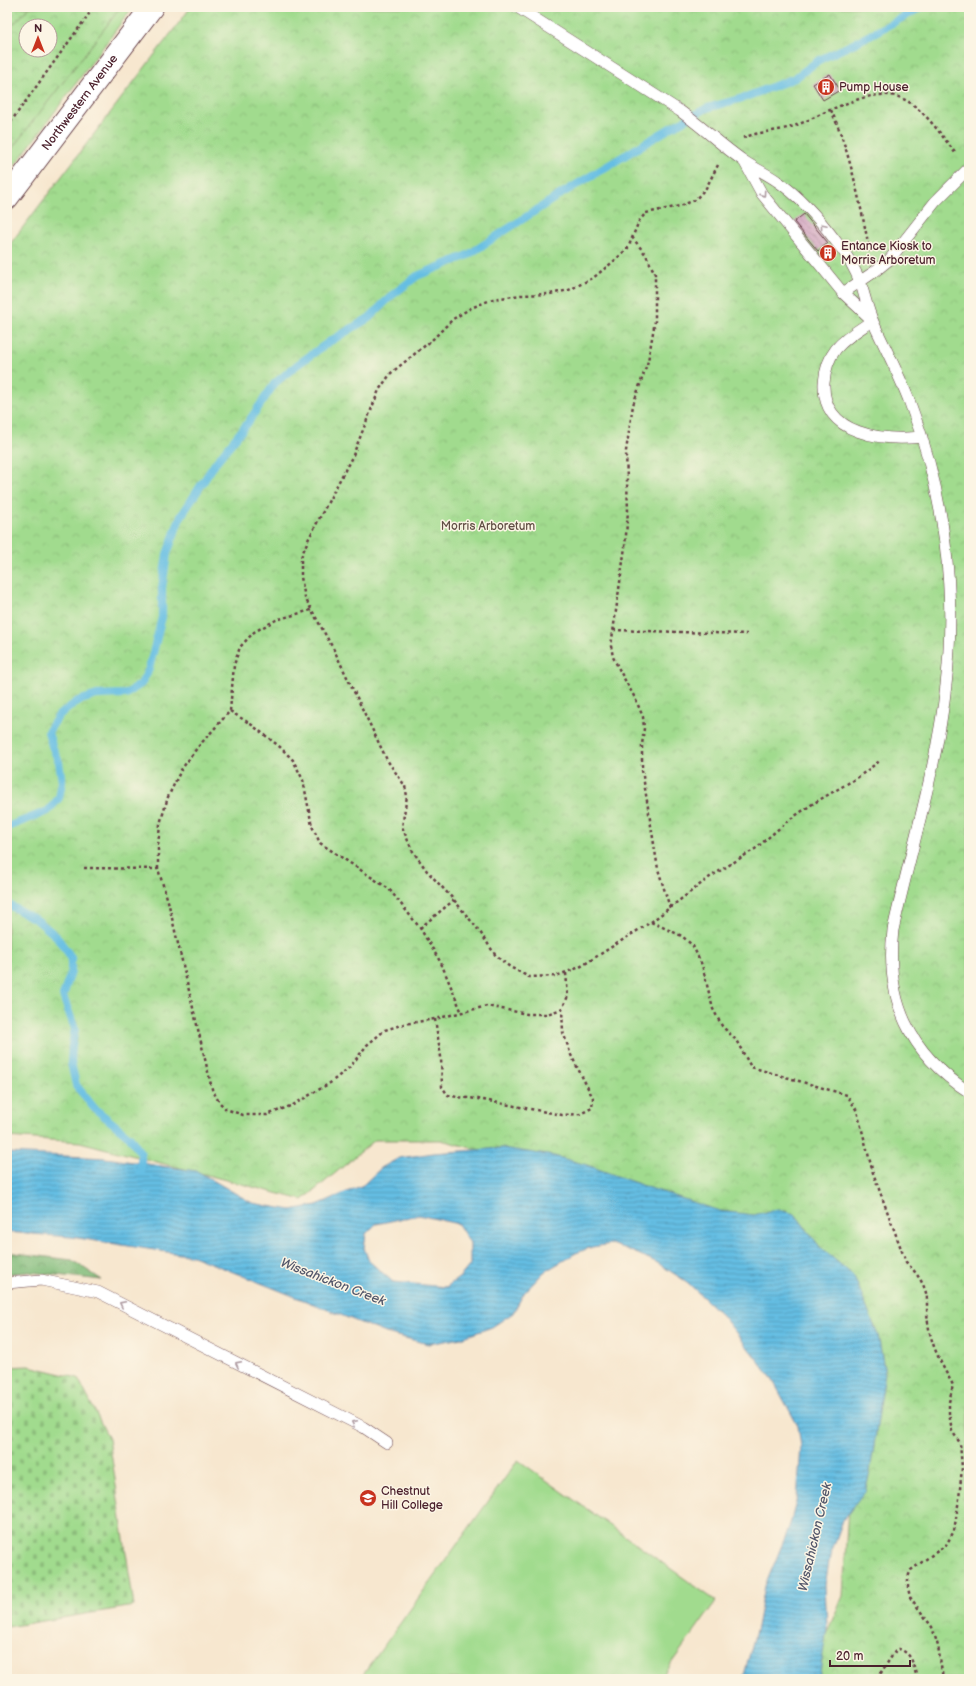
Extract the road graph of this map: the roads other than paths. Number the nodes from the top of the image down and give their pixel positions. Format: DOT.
graph roads {
  1 [pos="152,7"];
  2 [pos="517,7"];
  3 [pos="743,161"];
  4 [pos="968,169"];
  5 [pos="7,198"];
  6 [pos="860,282"];
  7 [pos="843,293"];
  8 [pos="872,321"];
  9 [pos="922,437"];
  10 [pos="969,1092"];
  11 [pos="7,1283"];
  12 [pos="387,1443"];
  1 -- 5 [label="street, Northwestern Avenue"];
  2 -- 3 [label="lane"];
  6 -- 3 [label="lane, one-way"];
  3 -- 7 [label="lane, one-way"];
  4 -- 6 [label="lane"];
  6 -- 7 [label="lane"];
  6 -- 8 [label="lane"];
  7 -- 8 [label="lane"];
  8 -- 9 [label="lane"];
  8 -- 9 [label="lane"];
  9 -- 10 [label="lane"];
  12 -- 11 [label="lane, one-way"];
}
